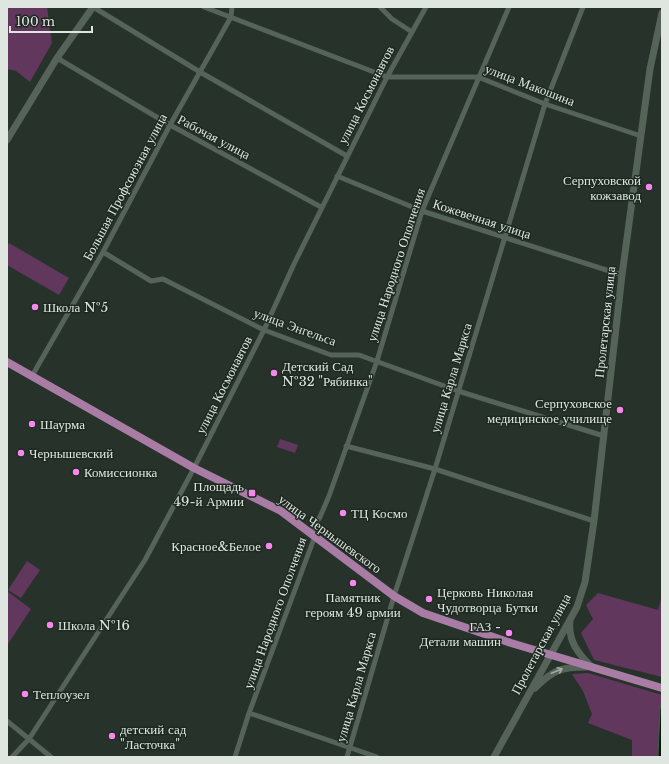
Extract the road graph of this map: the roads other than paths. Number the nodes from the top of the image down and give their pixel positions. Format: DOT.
graph roads {
  1 [pos="93,7"];
  2 [pos="204,7"];
  3 [pos="232,7"];
  4 [pos="380,7"];
  5 [pos="426,7"];
  6 [pos="510,7"];
  7 [pos="583,7"];
  8 [pos="662,13"];
  9 [pos="231,17"];
  10 [pos="412,32"];
  11 [pos="57,58"];
  12 [pos="200,72"];
  13 [pos="387,77"];
  14 [pos="478,77"];
  15 [pos="545,104"];
  16 [pos="170,125"];
  17 [pos="641,136"];
  18 [pos="7,140"];
  19 [pos="347,156"];
  20 [pos="337,176"];
  21 [pos="322,207"];
  22 [pos="422,211"];
  23 [pos="504,238"];
  24 [pos="103,252"];
  25 [pos="622,275"];
  26 [pos="264,330"];
  27 [pos="377,361"];
  28 [pos="7,362"];
  29 [pos="32,376"];
  30 [pos="458,391"];
  31 [pos="604,436"];
  32 [pos="346,446"];
  33 [pos="194,468"];
  34 [pos="435,469"];
  35 [pos="594,521"];
  36 [pos="316,536"];
  37 [pos="394,596"];
  38 [pos="571,618"];
  39 [pos="550,655"];
  40 [pos="592,667"];
  41 [pos="659,687"];
  42 [pos="529,693"];
  43 [pos="249,713"];
  44 [pos="7,721"];
  45 [pos="28,739"];
  46 [pos="350,748"];
  47 [pos="12,757"];
  48 [pos="51,757"];
  49 [pos="235,757"];
  50 [pos="347,757"];
  51 [pos="377,757"];
  52 [pos="494,757"];
  1 -- 11 [label="street"];
  1 -- 12 [label="street"];
  2 -- 9 [label="street, улица Макошина"];
  3 -- 9 [label="street, Большая Профсоюзная улица"];
  4 -- 10 [label="street"];
  5 -- 10 [label="street, улица Космонавтов"];
  6 -- 14 [label="street, улица Народного Ополчения"];
  7 -- 15 [label="street, улица Карла Маркса"];
  8 -- 17 [label="street, Пролетарская улица"];
  9 -- 12 [label="street, Большая Профсоюзная улица"];
  9 -- 13 [label="street, улица Макошина"];
  10 -- 13 [label="street, улица Космонавтов"];
  11 -- 16 [label="street, Рабочая улица"];
  11 -- 18 [label="street"];
  12 -- 16 [label="street, Большая Профсоюзная улица"];
  12 -- 19 [label="street"];
  13 -- 14 [label="street, улица Макошина"];
  13 -- 19 [label="street, улица Космонавтов"];
  14 -- 15 [label="street, улица Макошина"];
  14 -- 22 [label="street, улица Народного Ополчения"];
  15 -- 17 [label="street, улица Макошина"];
  15 -- 23 [label="street, улица Карла Маркса"];
  16 -- 21 [label="street, Рабочая улица"];
  16 -- 24 [label="street, Большая Профсоюзная улица"];
  17 -- 25 [label="street, Пролетарская улица"];
  19 -- 20 [label="street, улица Космонавтов"];
  20 -- 21 [label="street, улица Космонавтов"];
  20 -- 22 [label="street, Кожевенная улица"];
  21 -- 26 [label="street, улица Космонавтов"];
  22 -- 23 [label="street, Кожевенная улица"];
  22 -- 27 [label="street, улица Народного Ополчения"];
  23 -- 25 [label="street, Кожевенная улица"];
  23 -- 30 [label="street, улица Карла Маркса"];
  24 -- 26 [label="street, улица Энгельса"];
  24 -- 29 [label="street, Большая Профсоюзная улица"];
  25 -- 31 [label="street, Пролетарская улица"];
  26 -- 27 [label="street, улица Энгельса"];
  26 -- 33 [label="street, улица Космонавтов"];
  27 -- 30 [label="street, улица Энгельса"];
  27 -- 32 [label="street, улица Народного Ополчения"];
  28 -- 29 [label="main road, улица Чернышевского"];
  29 -- 33 [label="main road, улица Чернышевского"];
  30 -- 31 [label="street, улица Энгельса"];
  30 -- 34 [label="street, улица Карла Маркса"];
  31 -- 35 [label="street, Пролетарская улица"];
  32 -- 34 [label="street"];
  32 -- 36 [label="street, улица Народного Ополчения"];
  33 -- 36 [label="main road, улица Чернышевского"];
  33 -- 45 [label="street, улица Космонавтов"];
  34 -- 35 [label="street"];
  34 -- 37 [label="street, улица Карла Маркса"];
  35 -- 38 [label="street, Пролетарская улица"];
  36 -- 37 [label="main road, улица Чернышевского"];
  36 -- 43 [label="street, улица Народного Ополчения"];
  37 -- 39 [label="main road, улица Чернышевского"];
  37 -- 46 [label="street, улица Карла Маркса"];
  38 -- 39 [label="street, Пролетарская улица"];
  38 -- 40 [label="street"];
  39 -- 40 [label="main road, улица Чернышевского"];
  39 -- 42 [label="street, Пролетарская улица"];
  40 -- 41 [label="main road, улица Чернышевского"];
  42 -- 40 [label="street, one-way"];
  42 -- 52 [label="street, Пролетарская улица"];
  43 -- 46 [label="street"];
  43 -- 49 [label="street, улица Народного Ополчения"];
  44 -- 45 [label="street"];
  45 -- 47 [label="street, улица Космонавтов"];
  45 -- 48 [label="street"];
  46 -- 50 [label="street, улица Карла Маркса"];
  46 -- 51 [label="street"];
}
